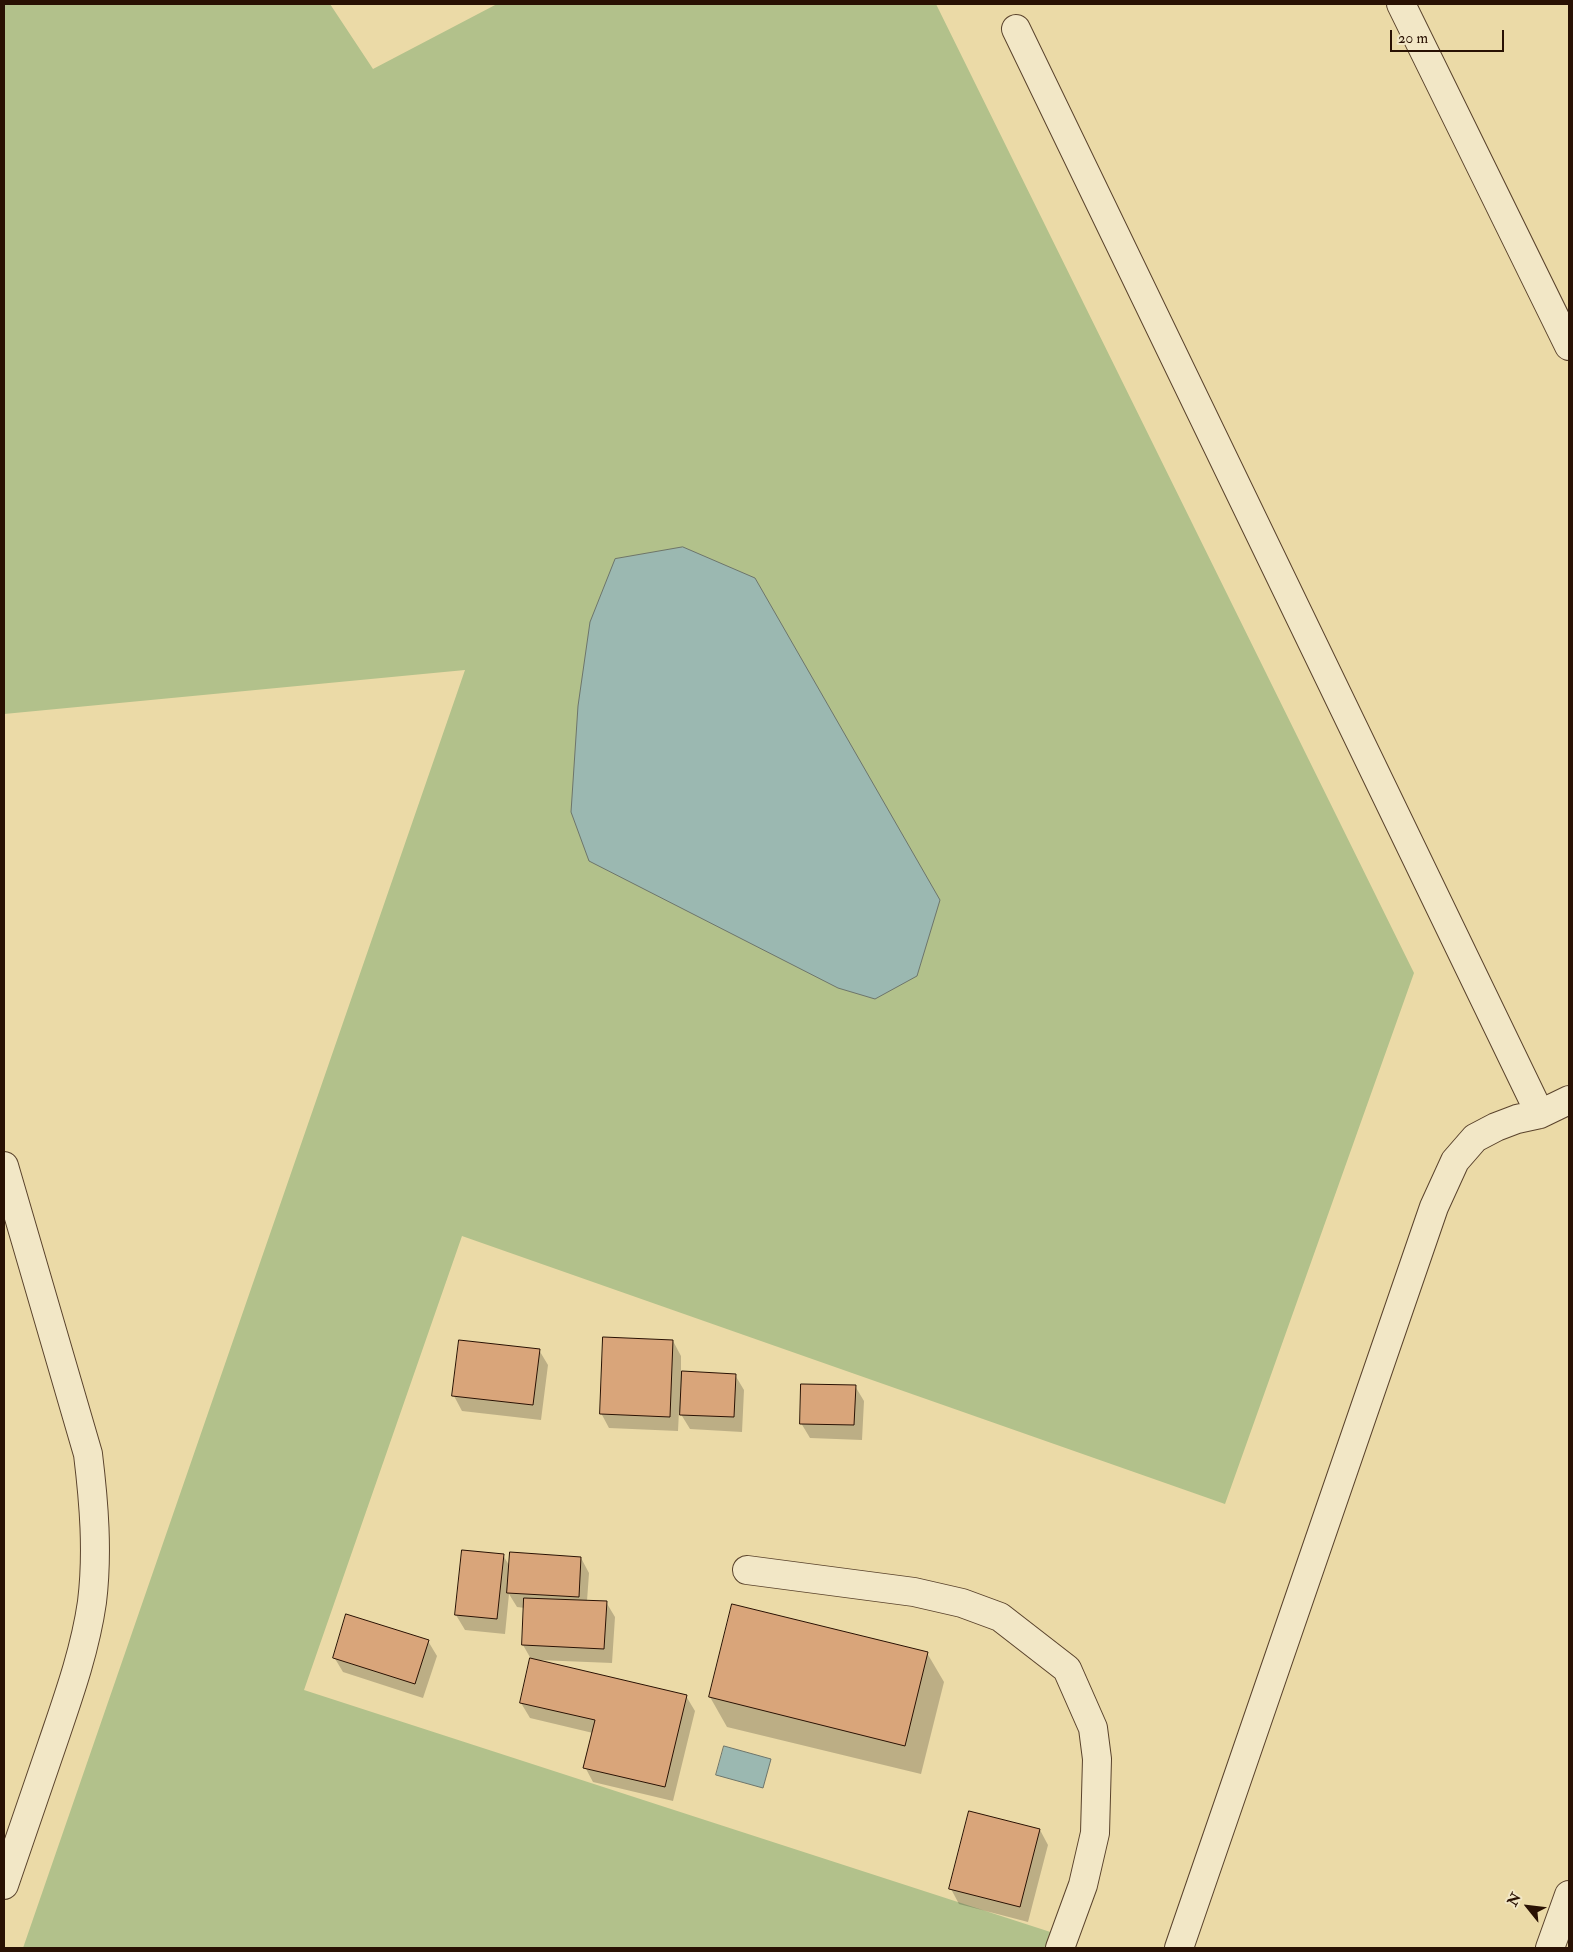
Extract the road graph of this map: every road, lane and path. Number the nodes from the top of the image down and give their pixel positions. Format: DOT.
graph roads {
  1 [pos="1401,4"];
  2 [pos="1016,29"];
  3 [pos="1569,346"];
  4 [pos="1569,1100"];
  5 [pos="1540,1114"];
  6 [pos="4,1166"];
  7 [pos="747,1570"];
  8 [pos="4,1885"];
  9 [pos="1569,1895"];
  10 [pos="1060,1948"];
  11 [pos="1179,1948"];
  12 [pos="1550,1948"];
  1 -- 3 [label="street"];
  2 -- 5 [label="street"];
  4 -- 5 [label="street"];
  5 -- 11 [label="street"];
  6 -- 8 [label="street"];
  7 -- 10 [label="street"];
  9 -- 12 [label="street"];
}
